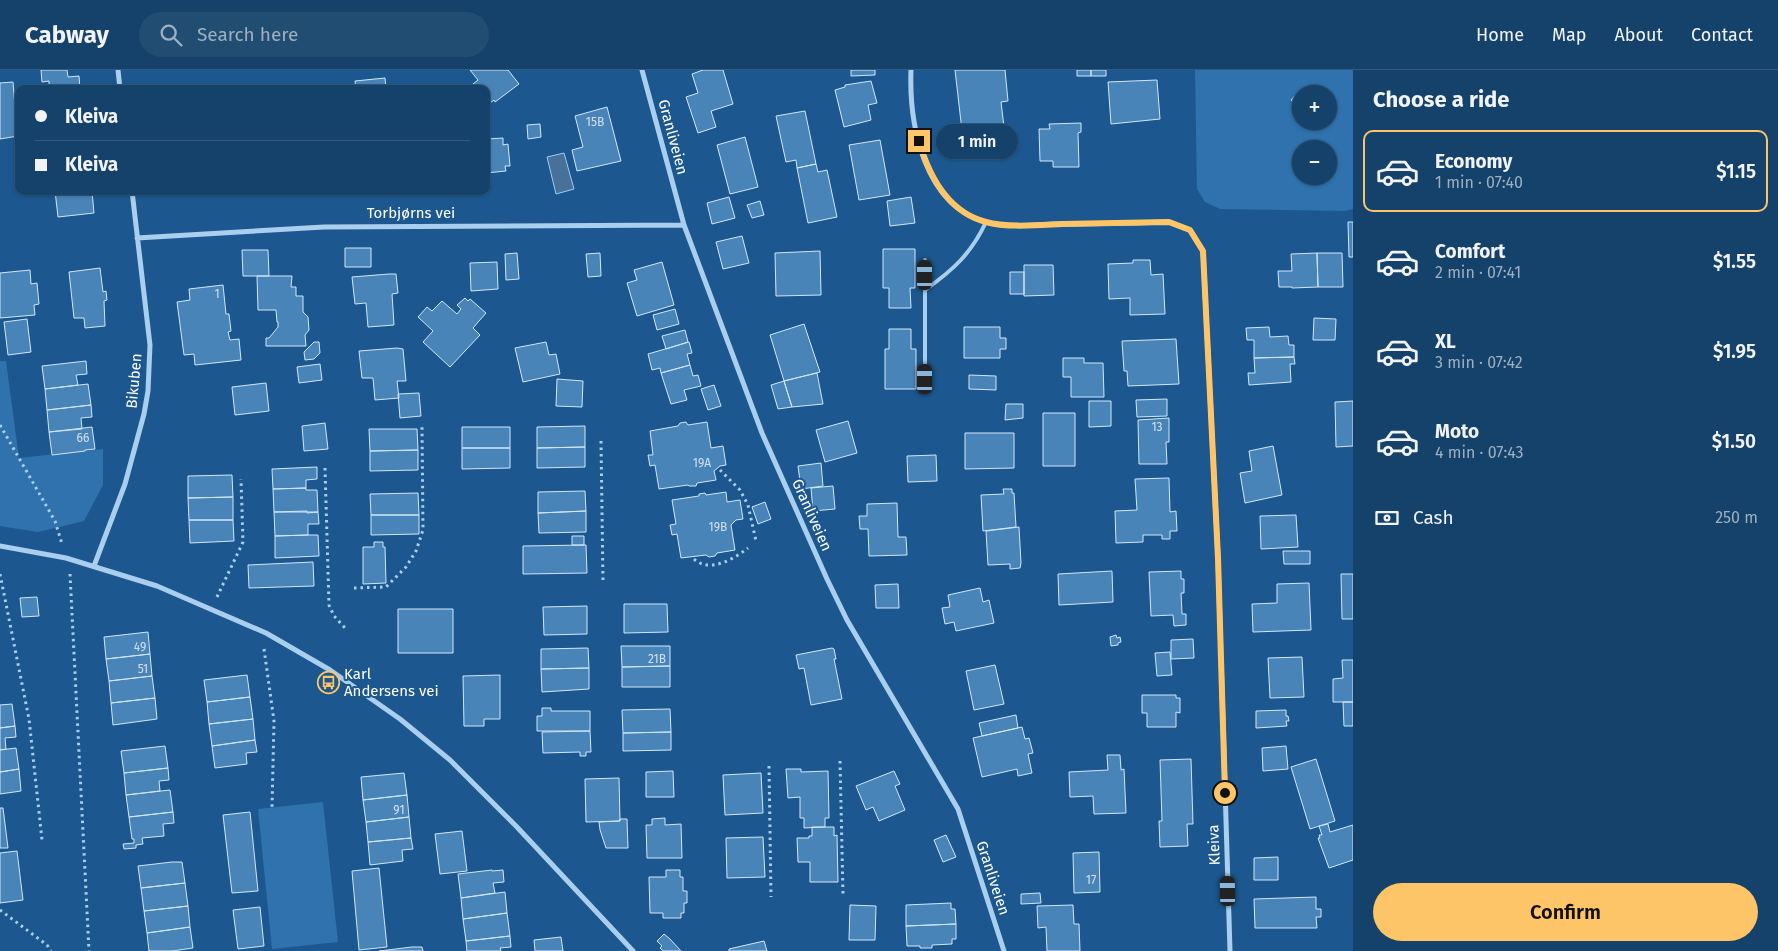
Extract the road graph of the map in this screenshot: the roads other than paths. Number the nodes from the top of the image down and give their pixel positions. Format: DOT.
graph roads {
  1 [pos="118,70"];
  2 [pos="642,70"];
  3 [pos="911,70"];
  4 [pos="120,85"];
  5 [pos="133,195"];
  6 [pos="986,222"];
  7 [pos="684,225"];
  8 [pos="138,238"];
  9 [pos="925,260"];
  10 [pos="925,290"];
  11 [pos="925,379"];
  12 [pos="0,546"];
  13 [pos="94,566"];
  14 [pos="633,951"];
  15 [pos="1004,951"];
  16 [pos="1230,951"];
  1 -- 4 [label="street"];
  2 -- 7 [label="street, Granliveien"];
  3 -- 6 [label="street, Kleiva"];
  5 -- 8 [label="street, Bikuben"];
  6 -- 10 [label="lane"];
  6 -- 16 [label="street, Kleiva"];
  7 -- 8 [label="street, Torbjørns vei"];
  7 -- 15 [label="street, Granliveien"];
  8 -- 13 [label="street, Bikuben"];
  9 -- 10 [label="lane"];
  10 -- 11 [label="lane"];
  12 -- 13 [label="street"];
  13 -- 14 [label="street"];
}
